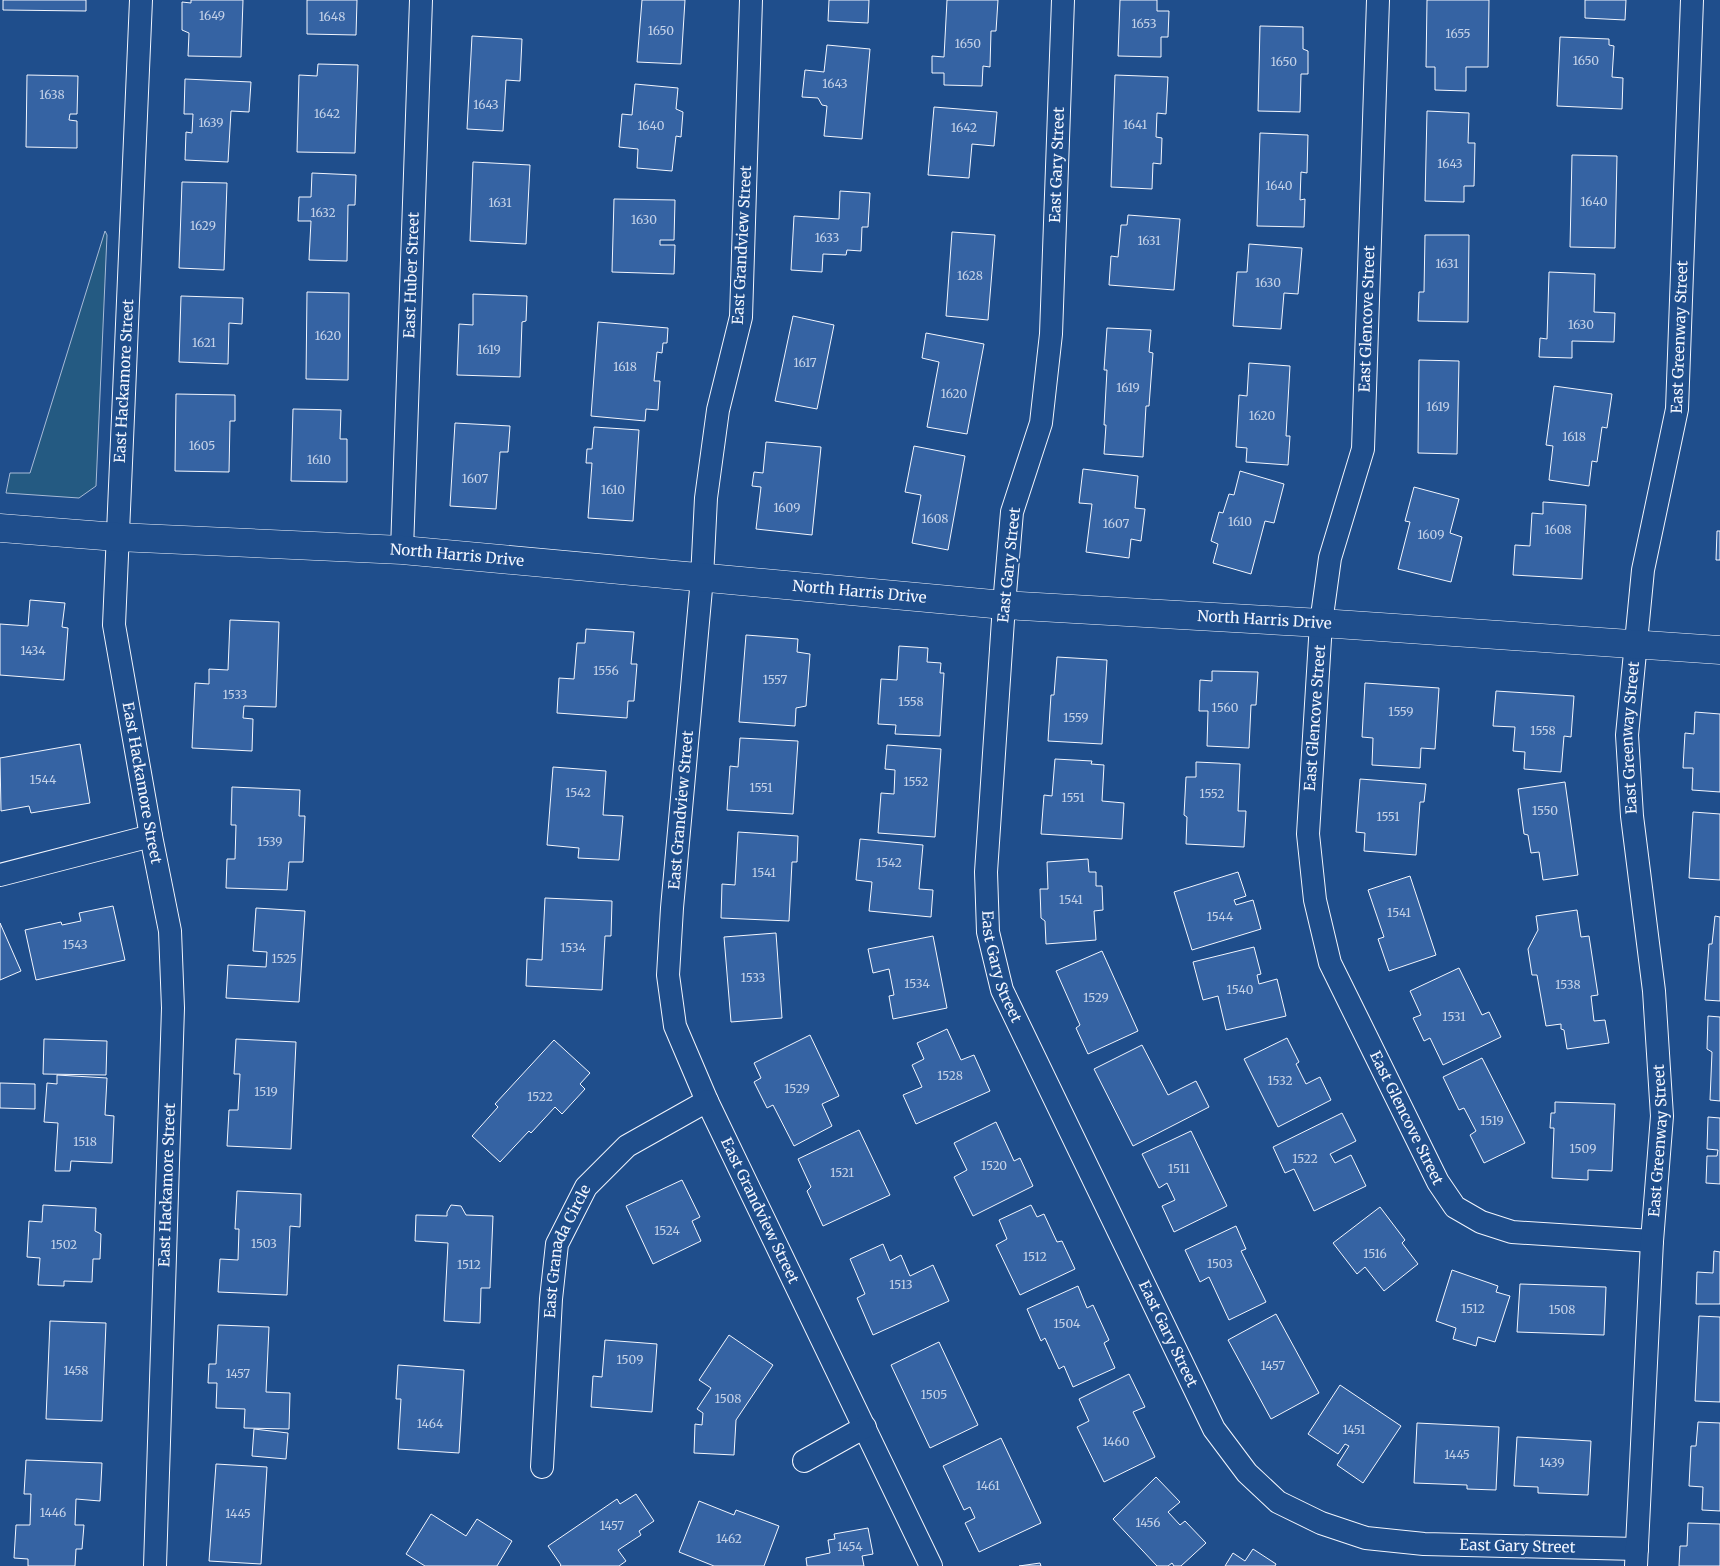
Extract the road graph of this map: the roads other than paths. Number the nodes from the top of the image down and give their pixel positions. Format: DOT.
graph roads {
  1 [pos="141,0"];
  2 [pos="422,0"];
  3 [pos="751,0"];
  4 [pos="1063,0"];
  5 [pos="1378,0"];
  6 [pos="1692,0"];
  7 [pos="0,528"];
  8 [pos="117,537"];
  9 [pos="402,550"];
  10 [pos="702,578"];
  11 [pos="1004,605"];
  12 [pos="1321,623"];
  13 [pos="1636,645"];
  14 [pos="1720,650"];
  15 [pos="151,836"];
  16 [pos="0,875"];
  17 [pos="707,1101"];
  18 [pos="1652,1241"];
  19 [pos="865,1427"];
  20 [pos="804,1461"];
  21 [pos="542,1467"];
  22 [pos="1637,1558"];
  23 [pos="155,1566"];
  24 [pos="931,1566"];
  1 -- 8 [label="street, East Hackamore Street"];
  2 -- 9 [label="street, East Huber Street"];
  3 -- 10 [label="street, East Grandview Street"];
  4 -- 11 [label="street, East Gary Street"];
  5 -- 12 [label="street, East Glencove Street"];
  6 -- 13 [label="street, East Greenway Street"];
  7 -- 8 [label="street, North Harris Drive"];
  8 -- 9 [label="street, North Harris Drive"];
  8 -- 15 [label="street, East Hackamore Street"];
  9 -- 10 [label="street, North Harris Drive"];
  10 -- 11 [label="street, North Harris Drive"];
  10 -- 17 [label="street, East Grandview Street"];
  11 -- 12 [label="street, North Harris Drive"];
  11 -- 22 [label="street, East Gary Street"];
  12 -- 13 [label="street, North Harris Drive"];
  12 -- 18 [label="street, East Glencove Street"];
  13 -- 14 [label="street, North Harris Drive"];
  13 -- 18 [label="street, East Greenway Street"];
  15 -- 16 [label="street"];
  15 -- 23 [label="street, East Hackamore Street"];
  17 -- 19 [label="street, East Grandview Street"];
  17 -- 21 [label="street, East Granada Circle"];
  18 -- 22 [label="street, East Greenway Street"];
  19 -- 20 [label="street"];
  19 -- 24 [label="street, East Grandview Street"];
}
